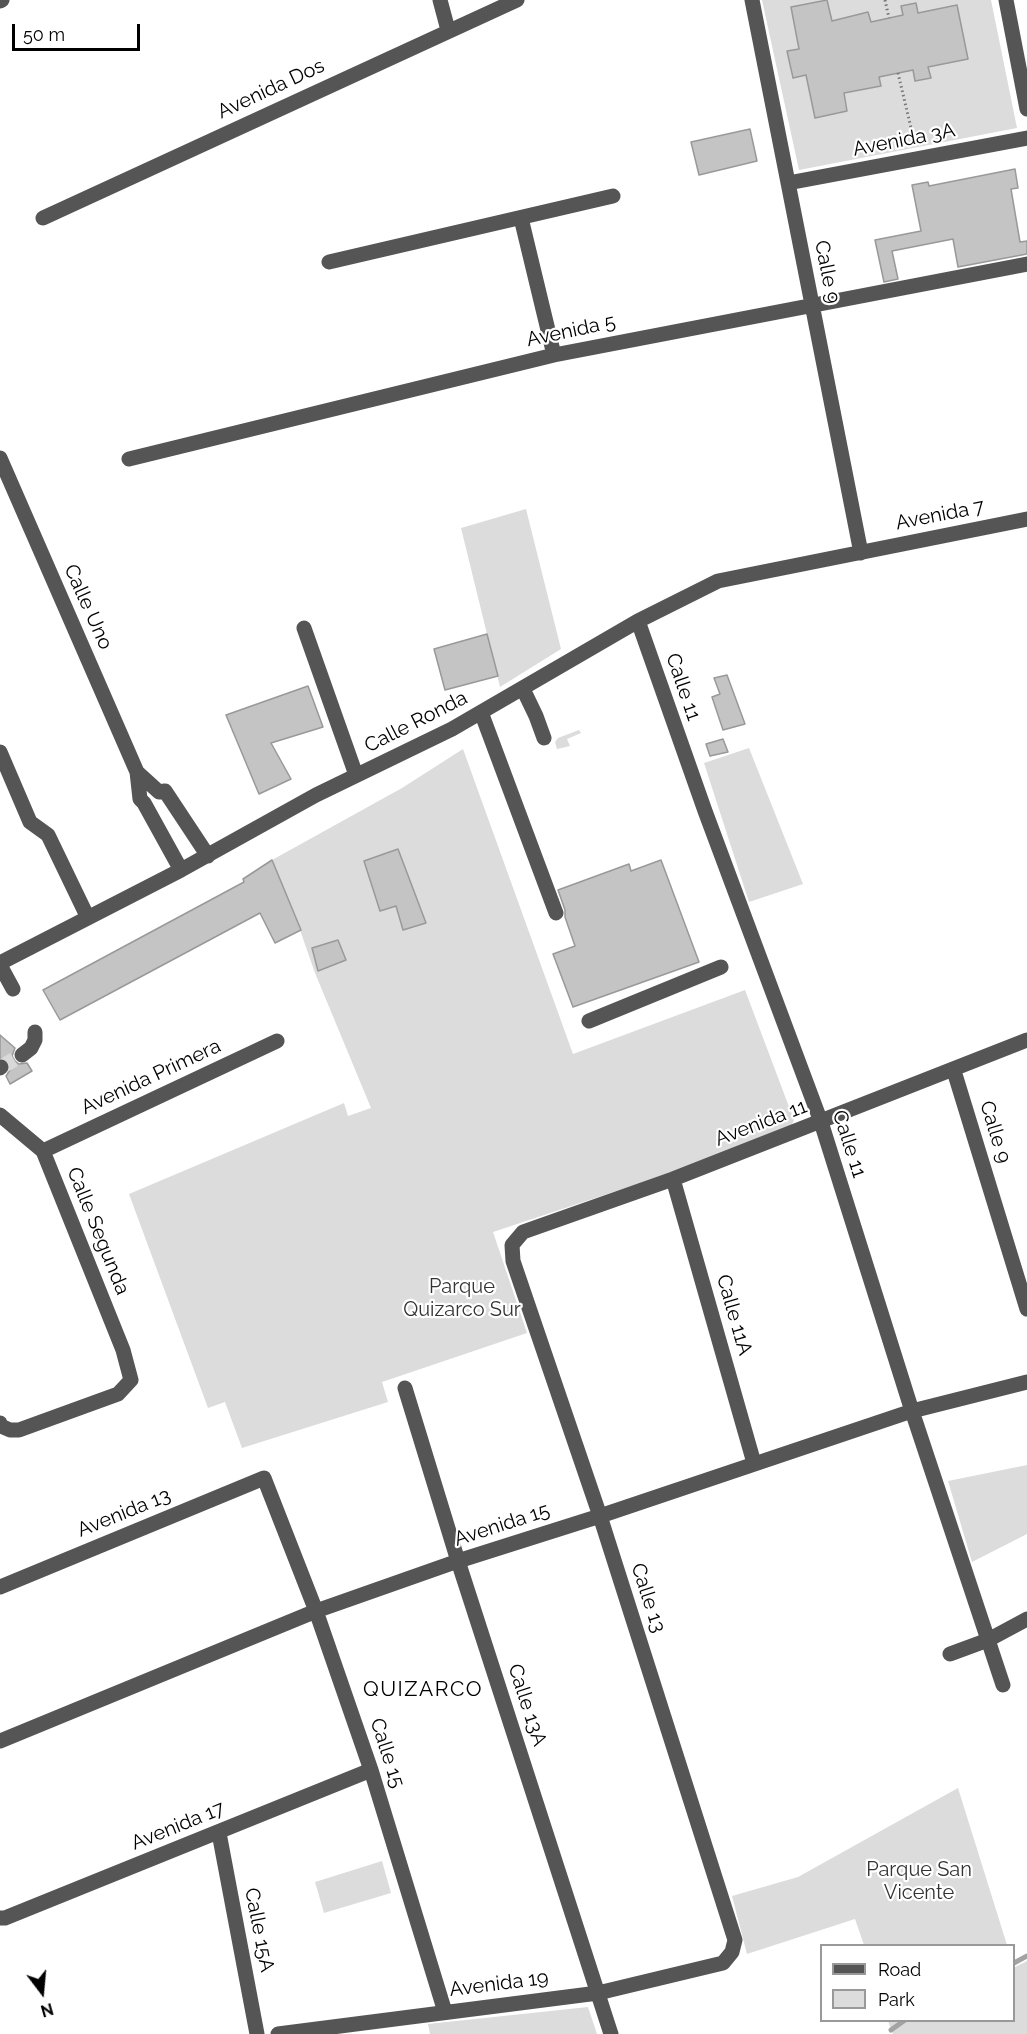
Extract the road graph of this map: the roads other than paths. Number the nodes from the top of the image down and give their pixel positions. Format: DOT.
graph roads {
  1 [pos="440,0"];
  2 [pos="517,0"];
  3 [pos="752,0"];
  4 [pos="1006,0"];
  5 [pos="448,30"];
  6 [pos="1027,109"];
  7 [pos="1027,138"];
  8 [pos="788,183"];
  9 [pos="614,196"];
  10 [pos="43,218"];
  11 [pos="521,218"];
  12 [pos="329,262"];
  13 [pos="1027,264"];
  14 [pos="812,305"];
  15 [pos="554,355"];
  16 [pos="0,458"];
  17 [pos="129,459"];
  18 [pos="1027,519"];
  19 [pos="861,553"];
  20 [pos="638,621"];
  21 [pos="304,628"];
  22 [pos="523,689"];
  23 [pos="481,712"];
  24 [pos="544,738"];
  25 [pos="0,753"];
  26 [pos="137,772"];
  27 [pos="356,775"];
  28 [pos="208,856"];
  29 [pos="181,870"];
  30 [pos="556,913"];
  31 [pos="88,918"];
  32 [pos="0,964"];
  33 [pos="721,967"];
  34 [pos="13,989"];
  35 [pos="589,1021"];
  36 [pos="35,1032"];
  37 [pos="1027,1040"];
  38 [pos="277,1041"];
  39 [pos="22,1055"];
  40 [pos="954,1071"];
  41 [pos="0,1115"];
  42 [pos="821,1122"];
  43 [pos="43,1151"];
  44 [pos="673,1179"];
  45 [pos="512,1245"];
  46 [pos="1027,1309"];
  47 [pos="1027,1382"];
  48 [pos="405,1388"];
  49 [pos="912,1411"];
  50 [pos="1,1425"];
  51 [pos="754,1463"];
  52 [pos="264,1478"];
  53 [pos="600,1516"];
  54 [pos="458,1561"];
  55 [pos="0,1587"];
  56 [pos="316,1611"];
  57 [pos="1027,1619"];
  58 [pos="988,1640"];
  59 [pos="950,1654"];
  60 [pos="1003,1685"];
  61 [pos="0,1741"];
  62 [pos="371,1770"];
  63 [pos="219,1833"];
  64 [pos="0,1918"];
  65 [pos="723,1963"];
  66 [pos="598,1993"];
  67 [pos="445,2012"];
  68 [pos="257,2034"];
  69 [pos="278,2034"];
  70 [pos="611,2034"];
  1 -- 5 [label="street"];
  2 -- 5 [label="street, Avenida Dos"];
  3 -- 8 [label="street, Calle 9"];
  4 -- 6 [label="street"];
  5 -- 10 [label="street, Avenida Dos"];
  7 -- 8 [label="street, Avenida 3A"];
  8 -- 14 [label="street, Calle 9"];
  9 -- 11 [label="street"];
  11 -- 12 [label="street"];
  11 -- 15 [label="street"];
  13 -- 14 [label="street, Avenida 5"];
  14 -- 15 [label="street, Avenida 5"];
  14 -- 19 [label="street, Calle 9"];
  15 -- 17 [label="street, Avenida 5"];
  16 -- 26 [label="street, Calle Uno"];
  18 -- 19 [label="street, Avenida 7"];
  19 -- 20 [label="street, Calle Ronda"];
  20 -- 22 [label="street, Calle Ronda"];
  20 -- 42 [label="street, Calle 11"];
  21 -- 27 [label="street"];
  22 -- 23 [label="street, Calle Ronda"];
  22 -- 24 [label="street"];
  23 -- 27 [label="street, Calle Ronda"];
  23 -- 30 [label="street"];
  25 -- 31 [label="street"];
  26 -- 28 [label="street, Calle Uno"];
  26 -- 29 [label="street, Calle Uno"];
  27 -- 28 [label="street, Calle Ronda"];
  28 -- 29 [label="street, Calle Ronda"];
  29 -- 31 [label="street, Calle Ronda"];
  31 -- 32 [label="street, Calle Ronda"];
  32 -- 34 [label="street"];
  33 -- 35 [label="street"];
  36 -- 39 [label="street"];
  37 -- 40 [label="street, Avenida 11"];
  38 -- 43 [label="street, Avenida Primera"];
  40 -- 42 [label="street, Avenida 11"];
  40 -- 46 [label="street, Calle 9"];
  41 -- 43 [label="street, Calle Segunda"];
  42 -- 44 [label="street, Avenida 11"];
  42 -- 49 [label="street, Calle 11"];
  43 -- 50 [label="street, Calle Segunda"];
  44 -- 45 [label="street, Avenida 11"];
  44 -- 51 [label="street, Calle 11A"];
  45 -- 53 [label="street, Calle 13"];
  47 -- 49 [label="street, Avenida 15"];
  48 -- 54 [label="street, Calle 13A"];
  49 -- 51 [label="street, Avenida 15"];
  49 -- 58 [label="street, Calle 11"];
  51 -- 53 [label="street, Avenida 15"];
  52 -- 55 [label="street, Avenida 13"];
  52 -- 56 [label="street, Calle 15"];
  53 -- 54 [label="street, Avenida 15"];
  53 -- 65 [label="street, Calle 13"];
  54 -- 56 [label="street, Avenida 15"];
  54 -- 66 [label="street, Calle 13A"];
  56 -- 61 [label="street, Avenida 15"];
  56 -- 62 [label="street, Calle 15"];
  57 -- 58 [label="street"];
  58 -- 59 [label="street"];
  58 -- 60 [label="street, Calle 11"];
  62 -- 63 [label="street, Avenida 17"];
  62 -- 67 [label="street, Calle 15"];
  63 -- 64 [label="street, Avenida 17"];
  63 -- 68 [label="street, Calle 15A"];
  65 -- 66 [label="street, Avenida 19"];
  66 -- 67 [label="street, Avenida 19"];
  66 -- 70 [label="street, Calle 13A"];
  67 -- 69 [label="street, Avenida 19"];
}
